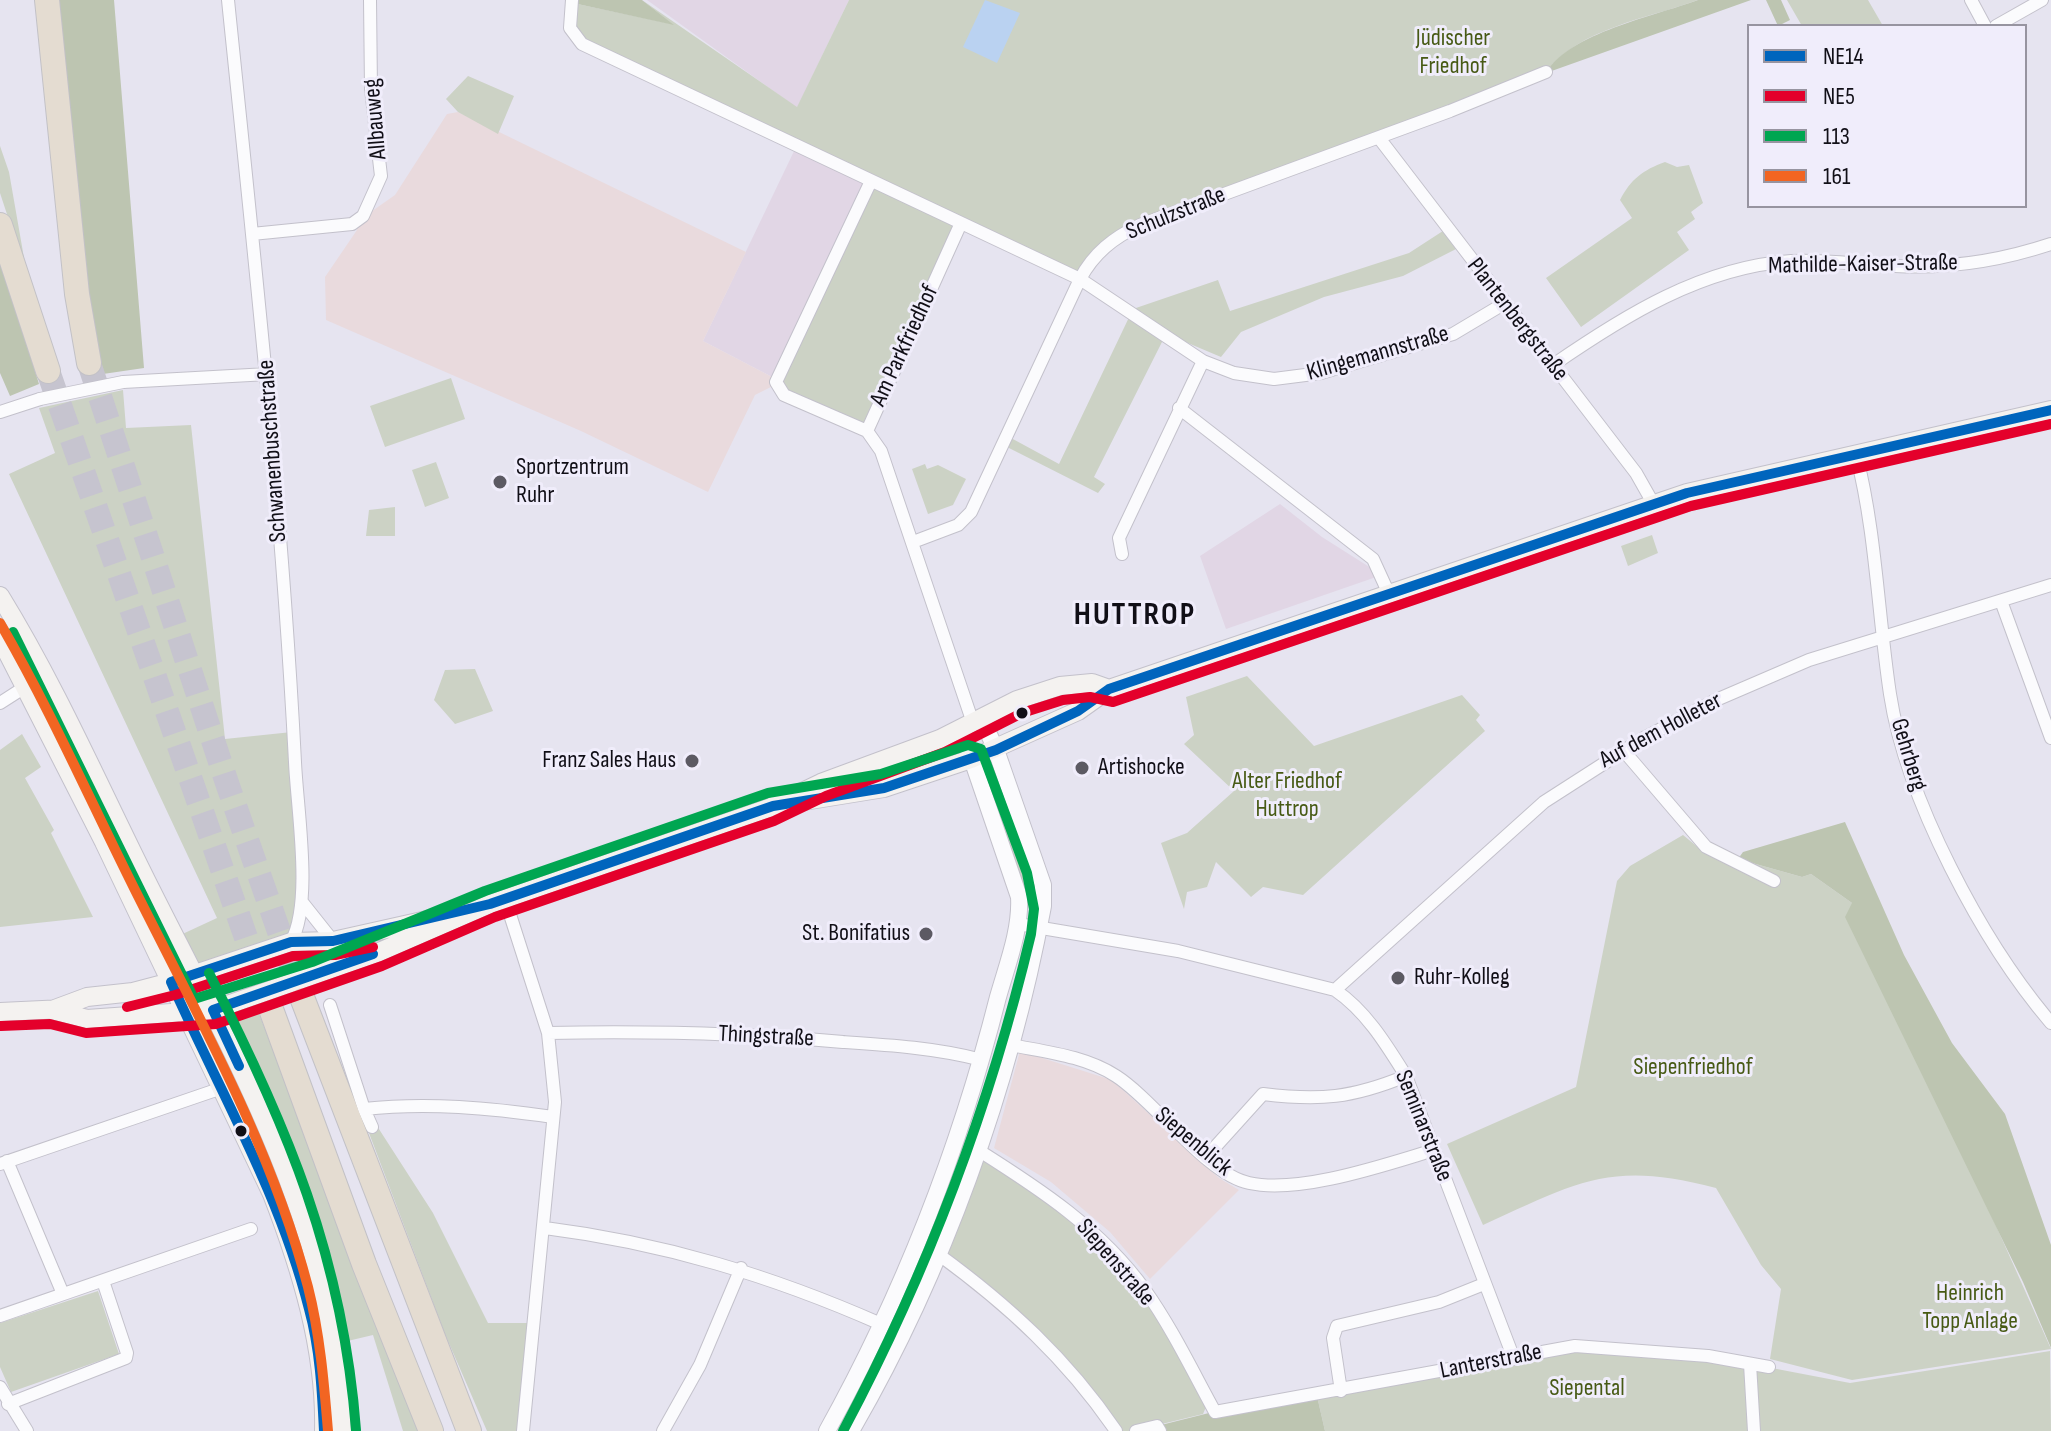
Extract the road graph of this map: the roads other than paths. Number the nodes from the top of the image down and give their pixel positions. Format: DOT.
graph roads {
  1 [pos="47,0"];
  2 [pos="228,0"];
  3 [pos="370,0"];
  4 [pos="572,0"];
  5 [pos="1971,0"];
  6 [pos="2042,0"];
  7 [pos="1984,24"];
  8 [pos="2000,24"];
  9 [pos="1546,72"];
  10 [pos="1379,138"];
  11 [pos="871,181"];
  12 [pos="961,223"];
  13 [pos="0,225"];
  14 [pos="252,234"];
  15 [pos="2051,244"];
  16 [pos="1080,279"];
  17 [pos="1505,303"];
  18 [pos="1203,361"];
  19 [pos="89,363"];
  20 [pos="1553,365"];
  21 [pos="48,371"];
  22 [pos="268,374"];
  23 [pos="1179,408"];
  24 [pos="2051,410"];
  25 [pos="0,412"];
  26 [pos="867,431"];
  27 [pos="1856,454"];
  28 [pos="1653,503"];
  29 [pos="913,542"];
  30 [pos="1122,554"];
  31 [pos="2051,585"];
  32 [pos="1389,594"];
  33 [pos="0,596"];
  34 [pos="2001,601"];
  35 [pos="1883,637"];
  36 [pos="0,638"];
  37 [pos="25,687"];
  38 [pos="1109,689"];
  39 [pos="0,703"];
  40 [pos="972,724"];
  41 [pos="2051,738"];
  42 [pos="996,750"];
  43 [pos="1623,750"];
  44 [pos="971,759"];
  45 [pos="773,806"];
  46 [pos="1774,881"];
  47 [pos="302,902"];
  48 [pos="498,902"];
  49 [pos="1018,924"];
  50 [pos="1039,928"];
  51 [pos="333,941"];
  52 [pos="291,942"];
  53 [pos="195,975"];
  54 [pos="174,989"];
  55 [pos="1335,990"];
  56 [pos="303,1000"];
  57 [pos="330,1005"];
  58 [pos="52,1010"];
  59 [pos="213,1010"];
  60 [pos="0,1012"];
  61 [pos="272,1012"];
  62 [pos="186,1015"];
  63 [pos="2051,1023"];
  64 [pos="548,1033"];
  65 [pos="1011,1045"];
  66 [pos="982,1060"];
  67 [pos="1406,1076"];
  68 [pos="222,1088"];
  69 [pos="364,1109"];
  70 [pos="553,1117"];
  71 [pos="372,1127"];
  72 [pos="271,1137"];
  73 [pos="250,1144"];
  74 [pos="978,1150"];
  75 [pos="1434,1150"];
  76 [pos="1207,1156"];
  77 [pos="3,1162"];
  78 [pos="545,1228"];
  79 [pos="251,1229"];
  80 [pos="938,1254"];
  81 [pos="741,1268"];
  82 [pos="103,1281"];
  83 [pos="1484,1284"];
  84 [pos="63,1294"];
  85 [pos="0,1316"];
  86 [pos="881,1324"];
  87 [pos="1514,1359"];
  88 [pos="1750,1364"];
  89 [pos="1769,1367"];
  90 [pos="0,1387"];
  91 [pos="1341,1391"];
  92 [pos="8,1404"];
  93 [pos="1215,1412"];
  94 [pos="1158,1428"];
  95 [pos="27,1431"];
  96 [pos="324,1431"];
  97 [pos="342,1431"];
  98 [pos="431,1431"];
  99 [pos="469,1431"];
  100 [pos="523,1431"];
  101 [pos="663,1431"];
  102 [pos="827,1431"];
  103 [pos="851,1431"];
  104 [pos="1116,1431"];
  105 [pos="1136,1431"];
  106 [pos="1754,1431"];
  1 -- 19 [label="highway"];
  2 -- 14 [label="street, Schwanenbuschstraße"];
  3 -- 14 [label="street, Allbauweg"];
  4 -- 11 [label="street"];
  5 -- 7 [label="street"];
  6 -- 8 [label="street"];
  9 -- 10 [label="street, Schulzstraße"];
  10 -- 16 [label="street, Schulzstraße"];
  10 -- 17 [label="street, Plantenbergstraße"];
  11 -- 12 [label="street"];
  11 -- 26 [label="street, Am Parkfriedhof"];
  12 -- 16 [label="street"];
  12 -- 26 [label="street, Am Parkfriedhof"];
  13 -- 21 [label="highway"];
  14 -- 22 [label="street, Schwanenbuschstraße"];
  15 -- 20 [label="street, Mathilde-Kaiser-Straße"];
  16 -- 18 [label="street, Klingemannstraße"];
  16 -- 29 [label="street, Schulzstraße"];
  17 -- 18 [label="street, Klingemannstraße"];
  17 -- 20 [label="street, Plantenbergstraße"];
  18 -- 23 [label="street"];
  20 -- 28 [label="street, Plantenbergstraße"];
  22 -- 25 [label="street, bridge"];
  22 -- 47 [label="street, Schwanenbuschstraße"];
  23 -- 30 [label="street"];
  23 -- 32 [label="street"];
  24 -- 27 [label="main road"];
  26 -- 29 [label="street"];
  27 -- 28 [label="main road"];
  27 -- 35 [label="street, Gehrberg"];
  28 -- 32 [label="main road"];
  29 -- 40 [label="street"];
  31 -- 34 [label="street, Auf dem Holleter"];
  32 -- 38 [label="main road"];
  33 -- 53 [label="main road"];
  34 -- 35 [label="street, Auf dem Holleter"];
  34 -- 41 [label="street"];
  35 -- 43 [label="street, Auf dem Holleter"];
  35 -- 63 [label="street, Gehrberg"];
  36 -- 37 [label="main road"];
  37 -- 39 [label="street"];
  37 -- 54 [label="main road"];
  38 -- 40 [label="main road"];
  38 -- 42 [label="main road"];
  40 -- 42 [label="street"];
  40 -- 44 [label="street"];
  40 -- 45 [label="main road"];
  42 -- 44 [label="main road"];
  42 -- 50 [label="street"];
  43 -- 46 [label="street"];
  43 -- 55 [label="street, Auf dem Holleter"];
  44 -- 45 [label="main road"];
  44 -- 49 [label="street"];
  45 -- 48 [label="main road"];
  47 -- 51 [label="street"];
  47 -- 52 [label="street, Schwanenbuschstraße"];
  48 -- 51 [label="main road"];
  48 -- 59 [label="main road"];
  48 -- 64 [label="street"];
  49 -- 50 [label="street, Seminarstraße"];
  49 -- 66 [label="street"];
  50 -- 55 [label="street, Seminarstraße"];
  50 -- 65 [label="street"];
  51 -- 52 [label="main road"];
  52 -- 53 [label="main road"];
  53 -- 54 [label="main road"];
  53 -- 59 [label="main road"];
  54 -- 58 [label="main road"];
  54 -- 62 [label="main road"];
  55 -- 67 [label="street, Seminarstraße"];
  56 -- 99 [label="highway"];
  57 -- 69 [label="street"];
  58 -- 60 [label="main road"];
  58 -- 62 [label="main road"];
  59 -- 62 [label="main road"];
  59 -- 72 [label="main road"];
  61 -- 98 [label="highway"];
  62 -- 68 [label="main road"];
  64 -- 66 [label="street, Thingstraße"];
  64 -- 70 [label="street"];
  65 -- 74 [label="street"];
  65 -- 76 [label="street, Siepenblick"];
  66 -- 86 [label="street"];
  67 -- 75 [label="street, Seminarstraße"];
  67 -- 76 [label="street"];
  68 -- 73 [label="main road"];
  68 -- 77 [label="street"];
  69 -- 70 [label="street"];
  69 -- 71 [label="street"];
  70 -- 78 [label="street"];
  72 -- 73 [label="street"];
  72 -- 97 [label="main road"];
  73 -- 96 [label="main road"];
  74 -- 80 [label="street"];
  74 -- 93 [label="street, Siepenstraße"];
  75 -- 76 [label="street, Siepenblick"];
  75 -- 83 [label="street, Seminarstraße"];
  77 -- 84 [label="street"];
  78 -- 81 [label="street"];
  78 -- 100 [label="street"];
  79 -- 82 [label="street"];
  80 -- 103 [label="street"];
  80 -- 104 [label="street"];
  81 -- 86 [label="street"];
  81 -- 101 [label="street"];
  82 -- 84 [label="street"];
  82 -- 92 [label="street"];
  83 -- 87 [label="street, Seminarstraße"];
  83 -- 91 [label="street"];
  84 -- 85 [label="street"];
  86 -- 102 [label="street"];
  87 -- 88 [label="street, Lanterstraße"];
  87 -- 91 [label="street, Lanterstraße"];
  88 -- 89 [label="street, Lanterstraße"];
  88 -- 106 [label="street"];
  90 -- 92 [label="street"];
  91 -- 93 [label="street, Lanterstraße"];
  92 -- 95 [label="street"];
  94 -- 105 [label="street"];
}
